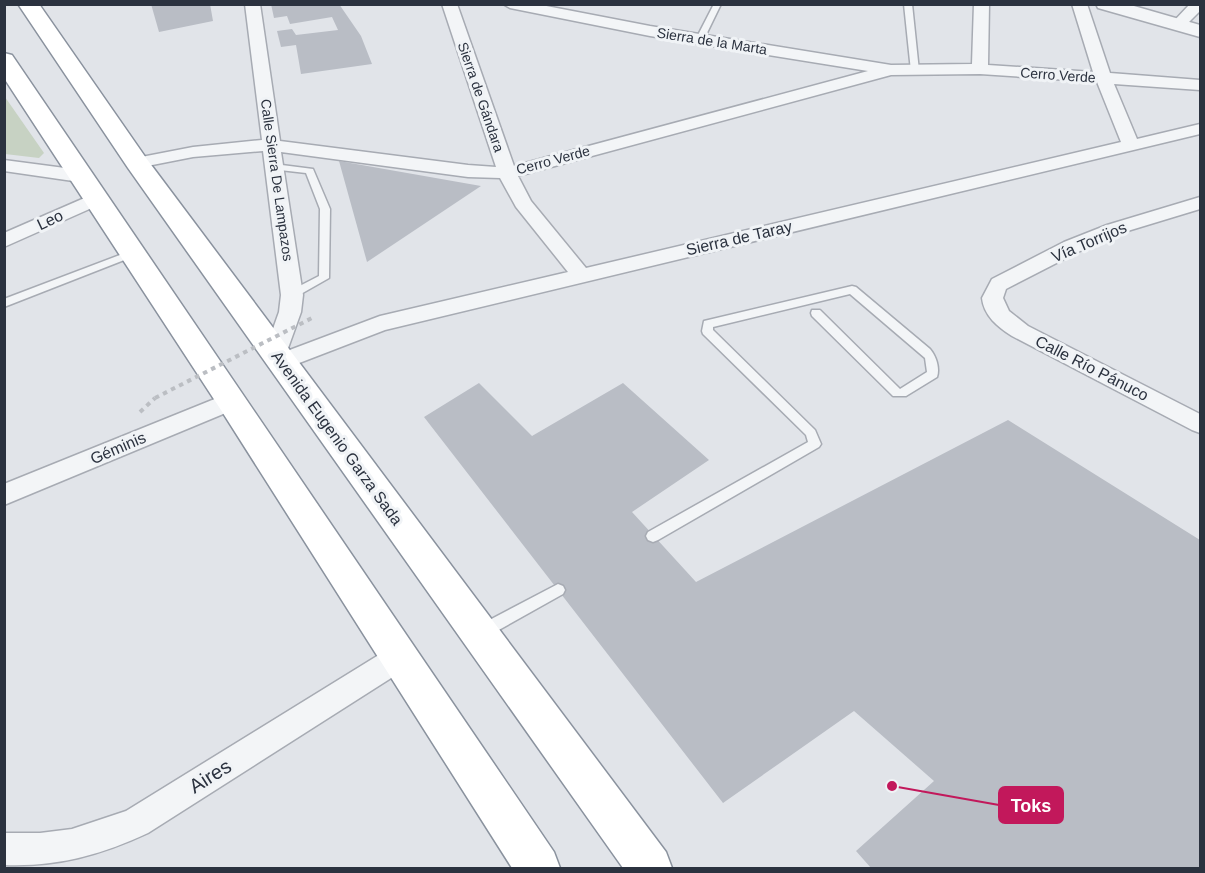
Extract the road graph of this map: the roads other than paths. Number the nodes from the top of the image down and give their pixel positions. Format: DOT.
graph roads {
  1 [pos="28,4"];
  2 [pos="252,4"];
  3 [pos="449,4"];
  4 [pos="510,4"];
  5 [pos="718,4"];
  6 [pos="908,4"];
  7 [pos="982,4"];
  8 [pos="1080,4"];
  9 [pos="1106,4"];
  10 [pos="1199,4"];
  11 [pos="540,7"];
  12 [pos="1178,25"];
  13 [pos="1200,31"];
  14 [pos="700,39"];
  15 [pos="4,60"];
  16 [pos="980,69"];
  17 [pos="891,70"];
  18 [pos="915,71"];
  19 [pos="1103,78"];
  20 [pos="1200,85"];
  21 [pos="1200,129"];
  22 [pos="271,145"];
  23 [pos="1131,146"];
  24 [pos="137,164"];
  25 [pos="4,165"];
  26 [pos="274,167"];
  27 [pos="507,173"];
  28 [pos="88,187"];
  29 [pos="1200,203"];
  30 [pos="4,241"];
  31 [pos="133,254"];
  32 [pos="580,275"];
  33 [pos="292,296"];
  34 [pos="992,301"];
  35 [pos="4,303"];
  36 [pos="816,313"];
  37 [pos="278,358"];
  38 [pos="231,401"];
  39 [pos="1200,401"];
  40 [pos="1179,412"];
  41 [pos="1200,424"];
  42 [pos="4,495"];
  43 [pos="653,536"];
  44 [pos="558,590"];
  45 [pos="479,633"];
  46 [pos="400,657"];
  47 [pos="4,849"];
  48 [pos="538,868"];
  49 [pos="650,868"];
  1 -- 24 [label="highway, Avenida Eugenio Garza Sada"];
  2 -- 22 [label="street, Calle Sierra De Lampazos"];
  3 -- 27 [label="street, Sierra de Gándara"];
  4 -- 11 [label="street, Sierra de la Marta"];
  5 -- 14 [label="lane"];
  6 -- 18 [label="lane"];
  7 -- 16 [label="street"];
  8 -- 19 [label="street"];
  9 -- 12 [label="street"];
  10 -- 12 [label="street"];
  11 -- 14 [label="street, Sierra de la Marta"];
  12 -- 13 [label="street"];
  14 -- 17 [label="street, Sierra de la Marta"];
  15 -- 28 [label="highway"];
  16 -- 18 [label="street, Cerro Verde"];
  16 -- 19 [label="street, Cerro Verde"];
  17 -- 18 [label="street, Sierra de la Marta"];
  17 -- 27 [label="street, Cerro Verde"];
  19 -- 20 [label="street, Cerro Verde"];
  19 -- 23 [label="street"];
  21 -- 23 [label="street, Sierra de Taray"];
  22 -- 24 [label="street, Cerro Verde"];
  22 -- 26 [label="street, Calle Sierra De Lampazos"];
  22 -- 27 [label="street, Cerro Verde"];
  23 -- 32 [label="street, Sierra de Taray"];
  24 -- 37 [label="highway, Avenida Eugenio Garza Sada"];
  25 -- 28 [label="street"];
  26 -- 33 [label="street, Calle Sierra De Lampazos"];
  26 -- 33 [label="lane"];
  27 -- 32 [label="street, Sierra de Gándara"];
  28 -- 30 [label="street, Leo"];
  28 -- 31 [label="highway"];
  29 -- 34 [label="street, Vía Torrijos"];
  31 -- 35 [label="lane"];
  31 -- 38 [label="highway"];
  32 -- 37 [label="street, Sierra de Taray"];
  33 -- 37 [label="street, Calle Sierra De Lampazos"];
  34 -- 40 [label="street, Calle Río Pánuco"];
  36 -- 43 [label="lane"];
  37 -- 45 [label="highway, Avenida Eugenio Garza Sada"];
  38 -- 42 [label="street, Géminis"];
  38 -- 46 [label="highway"];
  39 -- 40 [label="street"];
  40 -- 41 [label="street, Calle Río Pánuco"];
  44 -- 45 [label="lane"];
  45 -- 49 [label="highway, Avenida Eugenio Garza Sada"];
  46 -- 47 [label="street, Aires"];
  46 -- 48 [label="highway"];
}
